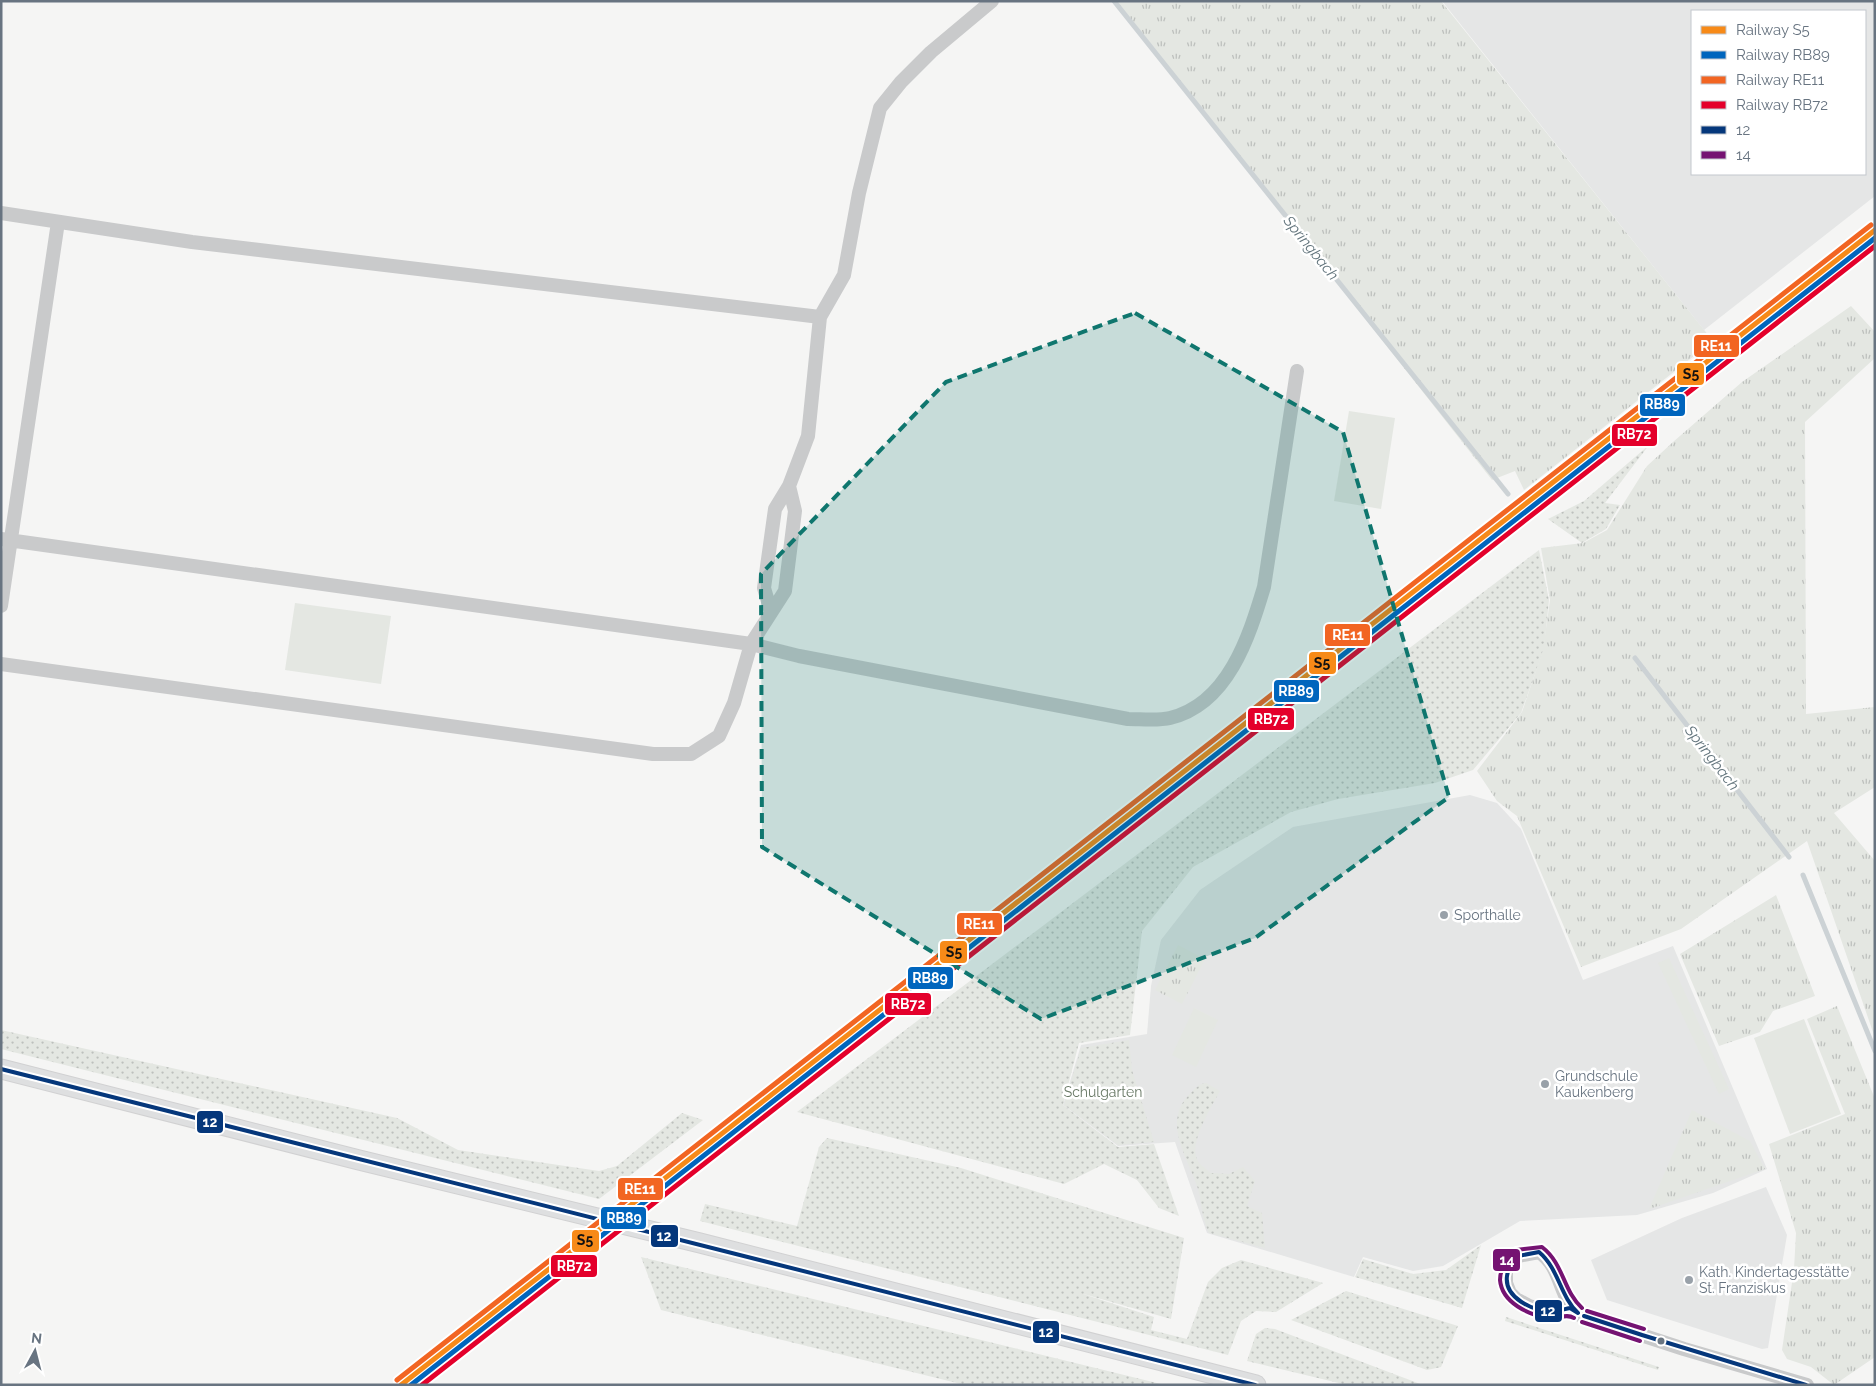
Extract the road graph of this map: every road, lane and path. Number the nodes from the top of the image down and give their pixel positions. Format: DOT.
graph roads {
  1 [pos="992,1"];
  2 [pos="1,213"];
  3 [pos="58,222"];
  4 [pos="820,317"];
  5 [pos="1297,371"];
  6 [pos="789,486"];
  7 [pos="6,540"];
  8 [pos="1,606"];
  9 [pos="770,612"];
  10 [pos="751,644"];
  11 [pos="1,664"];
  12 [pos="1,1069"];
  13 [pos="1570,1308"];
  14 [pos="1256,1385"];
  15 [pos="1807,1385"];
  1 -- 4 [label="street"];
  2 -- 3 [label="street"];
  3 -- 4 [label="street"];
  3 -- 7 [label="street"];
  4 -- 6 [label="street"];
  5 -- 10 [label="street"];
  6 -- 9 [label="street"];
  6 -- 9 [label="street"];
  7 -- 8 [label="street"];
  7 -- 10 [label="street"];
  9 -- 10 [label="street"];
  10 -- 11 [label="street"];
  12 -- 14 [label="main road"];
  13 -- 13 [label="street"];
  13 -- 15 [label="street"];
}
